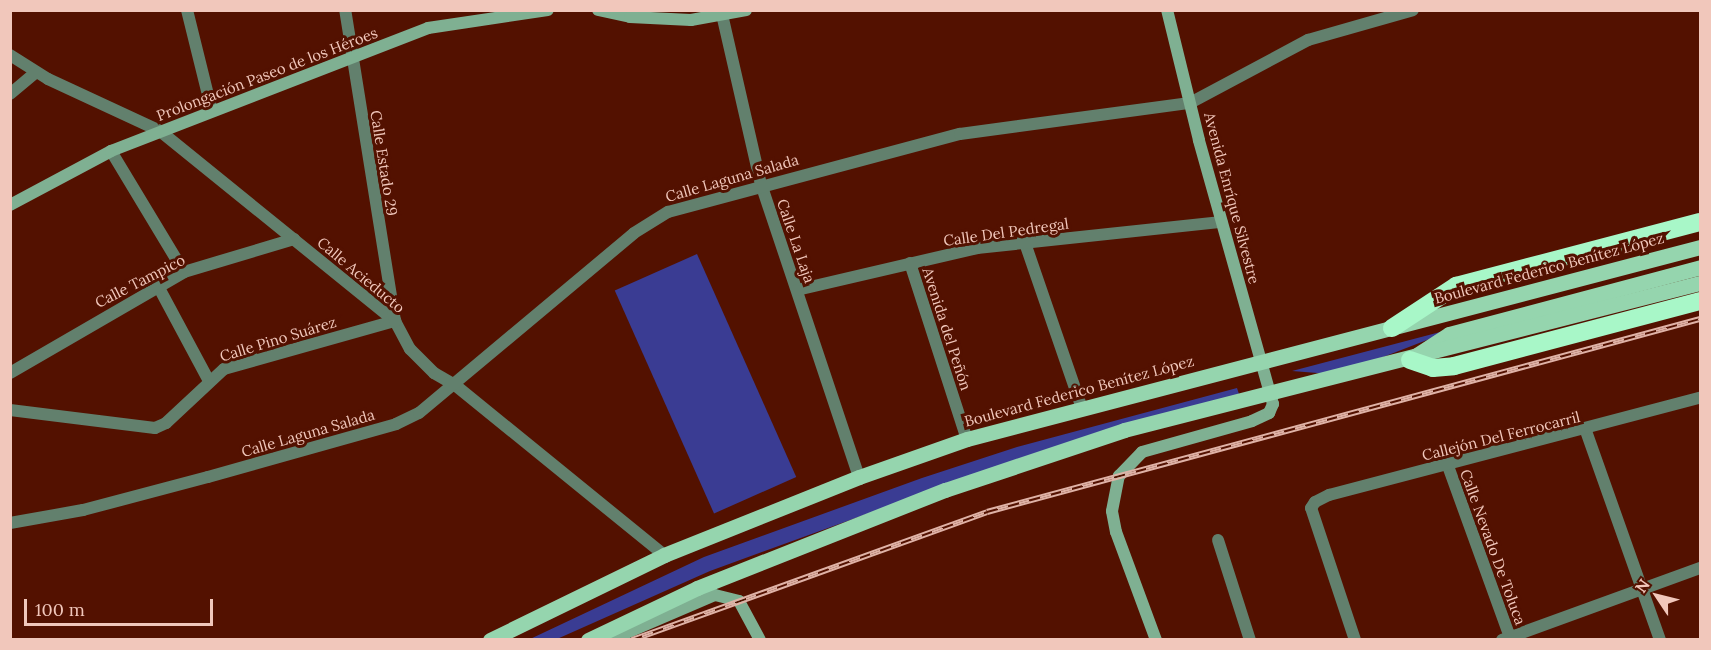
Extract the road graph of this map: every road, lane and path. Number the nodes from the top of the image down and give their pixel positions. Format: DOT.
graph roads {
  1 [pos="187,10"];
  2 [pos="345,10"];
  3 [pos="548,10"];
  4 [pos="598,10"];
  5 [pos="746,10"];
  6 [pos="1167,10"];
  7 [pos="1413,10"];
  8 [pos="722,14"];
  9 [pos="10,55"];
  10 [pos="352,58"];
  11 [pos="36,72"];
  12 [pos="10,94"];
  13 [pos="1190,103"];
  14 [pos="212,111"];
  15 [pos="160,131"];
  16 [pos="111,152"];
  17 [pos="761,184"];
  18 [pos="10,205"];
  19 [pos="1222,222"];
  20 [pos="1701,222"];
  21 [pos="294,238"];
  22 [pos="1025,243"];
  23 [pos="1701,247"];
  24 [pos="910,263"];
  25 [pos="1701,267"];
  26 [pos="184,272"];
  27 [pos="1701,283"];
  28 [pos="158,286"];
  29 [pos="797,290"];
  30 [pos="1701,301"];
  31 [pos="394,321"];
  32 [pos="1392,328"];
  33 [pos="1410,360"];
  34 [pos="1263,362"];
  35 [pos="10,373"];
  36 [pos="208,381"];
  37 [pos="455,385"];
  38 [pos="1273,392"];
  39 [pos="1701,398"];
  40 [pos="1082,406"];
  41 [pos="10,410"];
  42 [pos="1586,431"];
  43 [pos="967,439"];
  44 [pos="1448,466"];
  45 [pos="859,477"];
  46 [pos="10,523"];
  47 [pos="1218,540"];
  48 [pos="664,555"];
  49 [pos="1701,568"];
  50 [pos="1642,590"];
  51 [pos="490,639"];
  52 [pos="588,639"];
  53 [pos="610,639"];
  54 [pos="760,639"];
  55 [pos="1156,639"];
  56 [pos="1250,639"];
  57 [pos="1355,639"];
  58 [pos="1507,639"];
  59 [pos="1660,639"];
  1 -- 14 [label="street"];
  2 -- 10 [label="street, Calle Estado 29"];
  3 -- 10 [label="street, Prolongación Paseo de los Héroes"];
  4 -- 8 [label="street"];
  5 -- 8 [label="street"];
  6 -- 13 [label="street, Avenida Enríque Silvestre"];
  7 -- 13 [label="street, Calle Laguna Salada"];
  8 -- 17 [label="street, Calle La Laja"];
  9 -- 11 [label="street, Calle Acieducto"];
  10 -- 14 [label="street, Prolongación Paseo de los Héroes"];
  10 -- 31 [label="street, Calle Estado 29"];
  11 -- 12 [label="street"];
  11 -- 15 [label="street, Calle Acieducto"];
  13 -- 17 [label="street, Calle Laguna Salada"];
  13 -- 19 [label="street, Avenida Enríque Silvestre"];
  14 -- 15 [label="street, Prolongación Paseo de los Héroes"];
  15 -- 16 [label="street, Prolongación Paseo de los Héroes"];
  15 -- 21 [label="street, Calle Acieducto"];
  16 -- 18 [label="street, Prolongación Paseo de los Héroes"];
  16 -- 26 [label="street"];
  17 -- 29 [label="street, Calle La Laja"];
  17 -- 37 [label="street, Calle Laguna Salada"];
  19 -- 22 [label="street, Calle Del Pedregal"];
  19 -- 34 [label="street, Avenida Enríque Silvestre"];
  20 -- 32 [label="highway"];
  21 -- 26 [label="street, Calle Tampico"];
  21 -- 31 [label="street, Calle Acieducto"];
  22 -- 24 [label="street, Calle Del Pedregal"];
  22 -- 40 [label="street"];
  23 -- 32 [label="main road, Boulevard Federico Benítez López"];
  24 -- 29 [label="street, Calle Del Pedregal"];
  24 -- 43 [label="street, Avenida del Peñón"];
  25 -- 33 [label="main road"];
  26 -- 28 [label="street, Calle Tampico"];
  27 -- 33 [label="main road"];
  28 -- 35 [label="street, Calle Tampico"];
  28 -- 36 [label="street"];
  29 -- 45 [label="street, Calle La Laja"];
  30 -- 33 [label="highway"];
  31 -- 36 [label="street, Calle Pino Suárez"];
  31 -- 37 [label="street, Calle Acieducto"];
  32 -- 34 [label="main road, Boulevard Federico Benítez López"];
  33 -- 38 [label="main road"];
  34 -- 38 [label="street, Avenida Enríque Silvestre"];
  34 -- 40 [label="main road, Boulevard Federico Benítez López"];
  36 -- 41 [label="street, Calle Pino Suárez"];
  37 -- 46 [label="street, Calle Laguna Salada"];
  37 -- 48 [label="street, Calle Acieducto"];
  38 -- 52 [label="main road"];
  38 -- 55 [label="street"];
  39 -- 42 [label="street, Callejón Del Ferrocarril"];
  40 -- 43 [label="main road, Boulevard Federico Benítez López"];
  42 -- 44 [label="street, Callejón Del Ferrocarril"];
  42 -- 50 [label="street"];
  43 -- 45 [label="main road, Boulevard Federico Benítez López"];
  44 -- 57 [label="street, Callejón Del Ferrocarril"];
  44 -- 58 [label="street, Calle Nevado De Toluca"];
  45 -- 48 [label="main road, Boulevard Federico Benítez López"];
  47 -- 56 [label="street"];
  48 -- 51 [label="main road, Boulevard Federico Benítez López"];
  49 -- 50 [label="street"];
  50 -- 58 [label="street"];
  50 -- 59 [label="street"];
  53 -- 54 [label="street"];
}
